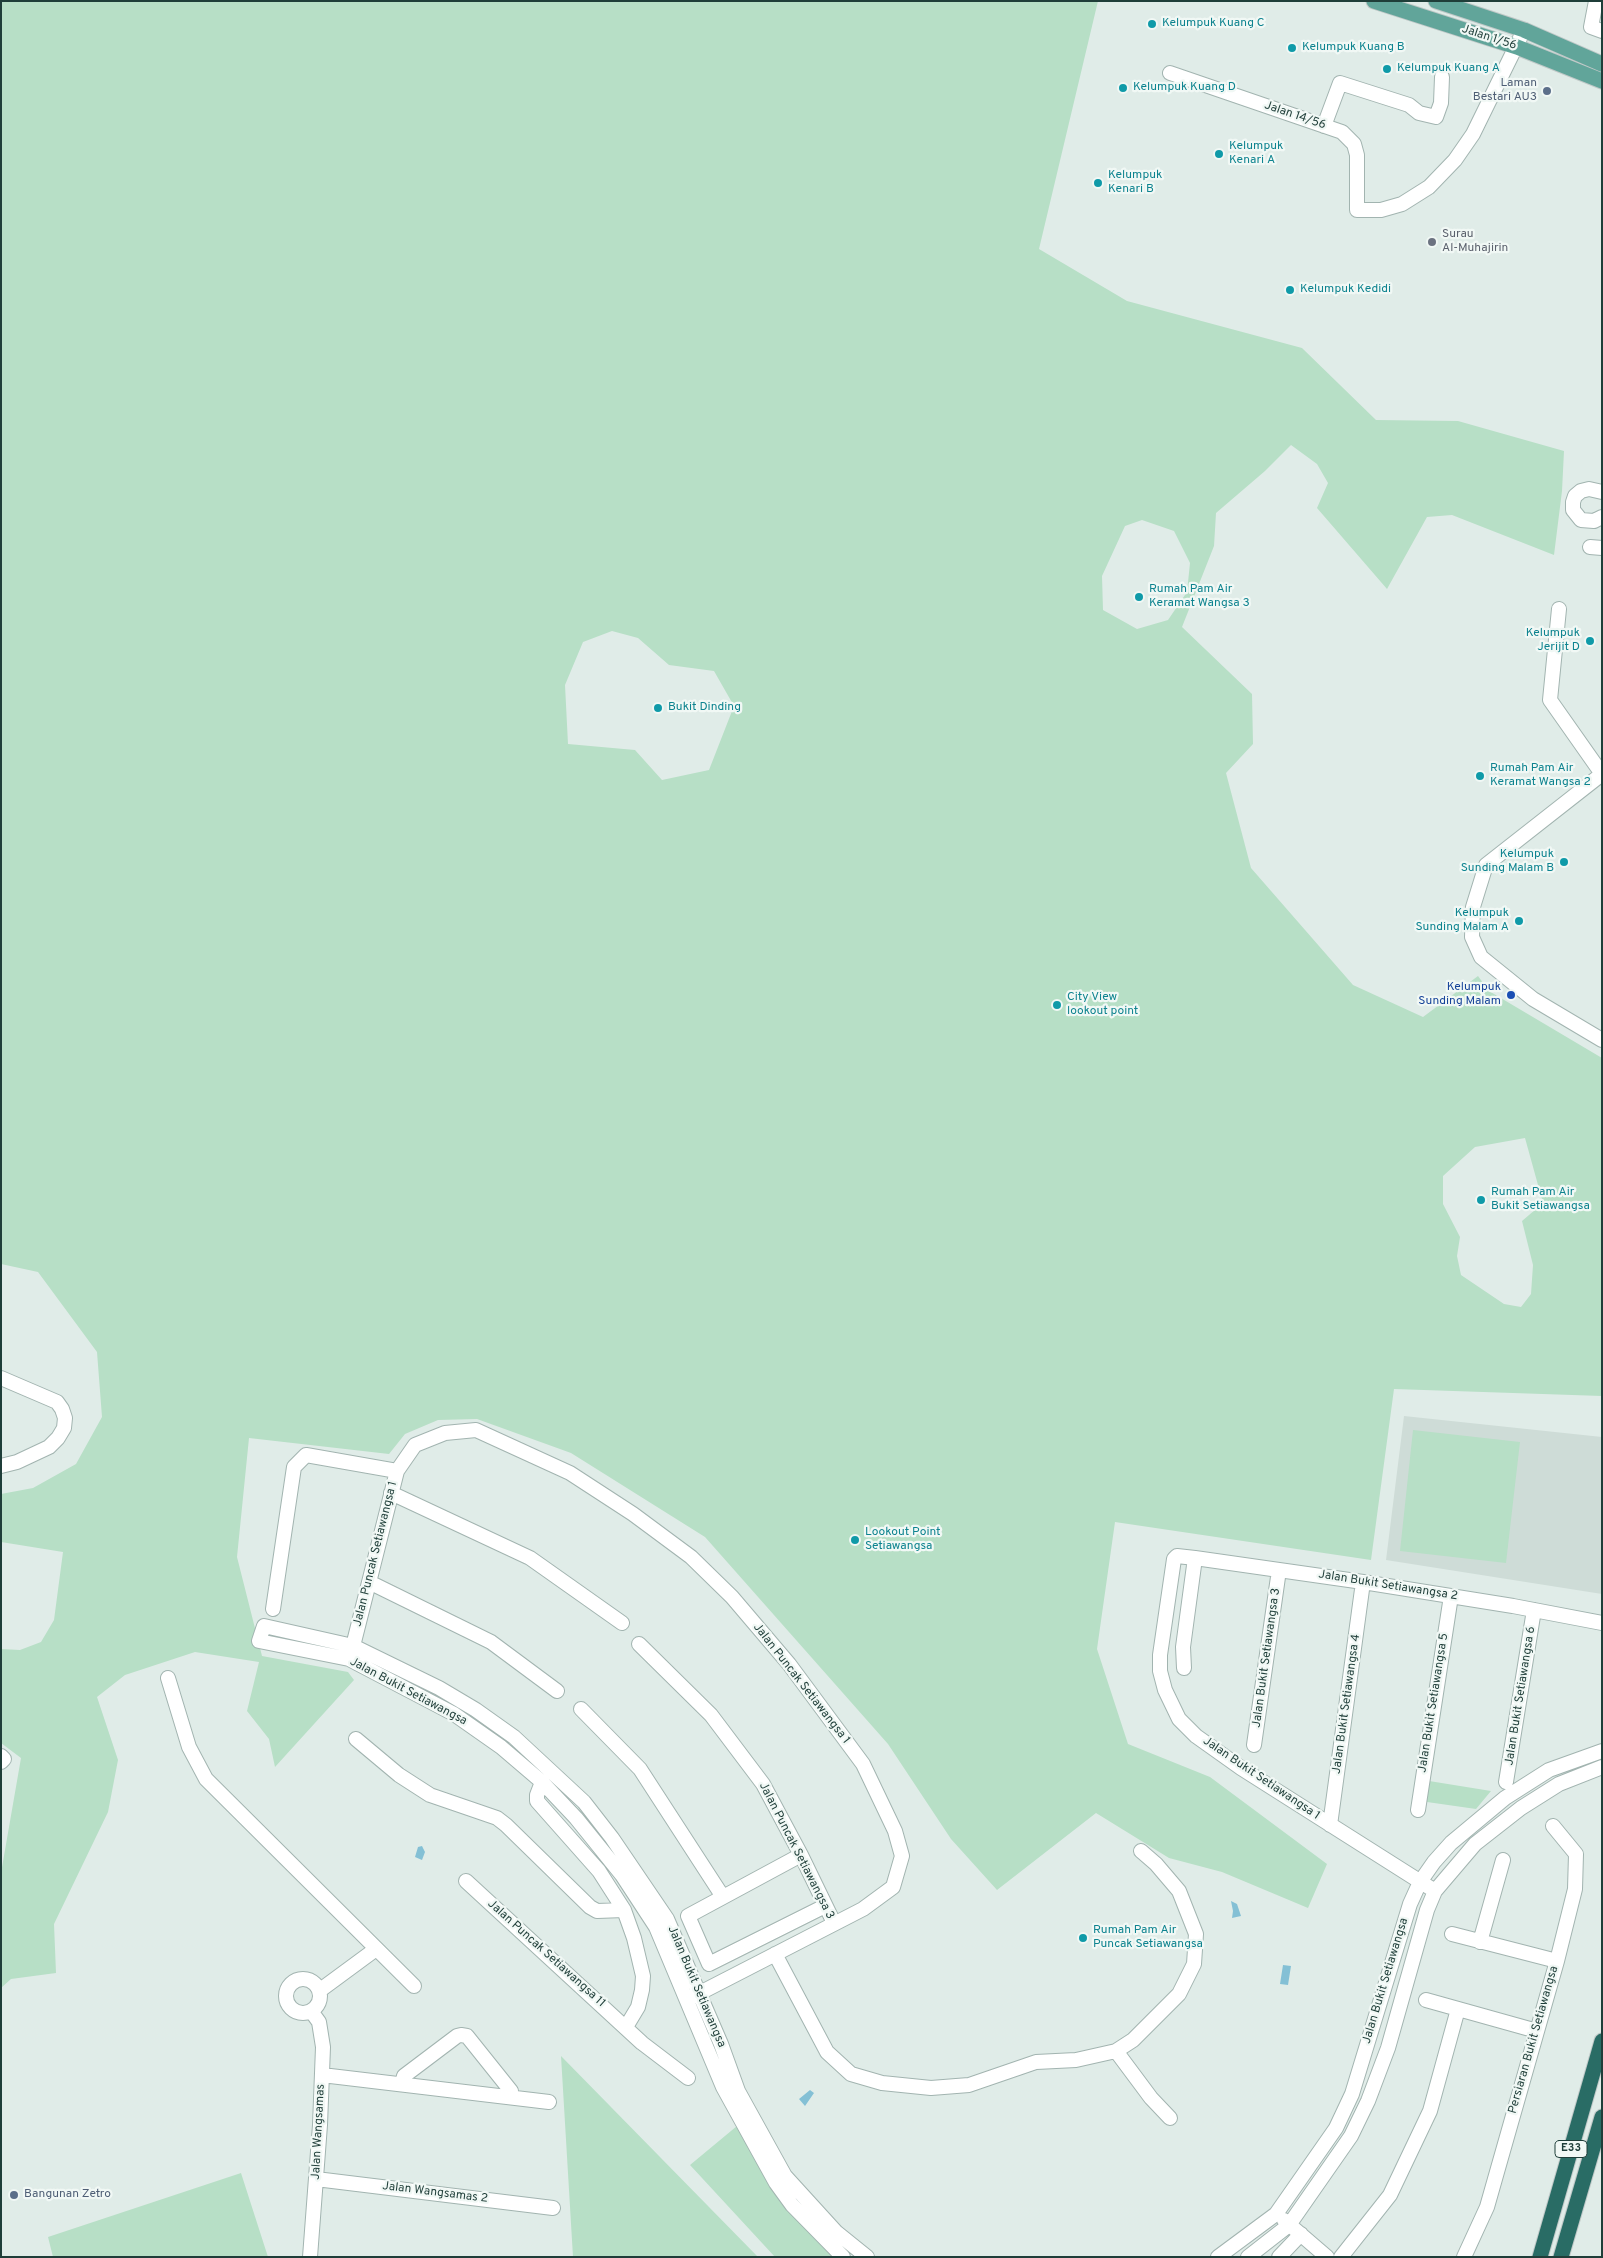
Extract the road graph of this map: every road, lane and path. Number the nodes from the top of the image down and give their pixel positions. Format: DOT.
graph roads {
  1 [pos="1374,1"];
  2 [pos="1436,1"];
  3 [pos="1596,1"];
  4 [pos="1597,29"];
  5 [pos="1524,30"];
  6 [pos="1517,47"];
  7 [pos="1602,64"];
  8 [pos="1170,72"];
  9 [pos="1442,77"];
  10 [pos="1602,81"];
  11 [pos="1324,126"];
  12 [pos="1602,492"];
  13 [pos="1602,517"];
  14 [pos="1559,609"];
  15 [pos="1602,774"];
  16 [pos="1602,1040"];
  17 [pos="1,1378"];
  18 [pos="1,1466"];
  19 [pos="397,1471"];
  20 [pos="391,1493"];
  21 [pos="1195,1558"];
  22 [pos="1174,1559"];
  23 [pos="1279,1570"];
  24 [pos="369,1582"];
  25 [pos="1364,1582"];
  26 [pos="1451,1596"];
  27 [pos="273,1609"];
  28 [pos="1534,1610"];
  29 [pos="622,1623"];
  30 [pos="1602,1623"];
  31 [pos="639,1644"];
  32 [pos="351,1652"];
  33 [pos="1184,1668"];
  34 [pos="168,1678"];
  35 [pos="557,1691"];
  36 [pos="581,1709"];
  37 [pos="356,1739"];
  38 [pos="1254,1745"];
  39 [pos="1602,1751"];
  40 [pos="1,1756"];
  41 [pos="1,1762"];
  42 [pos="1602,1767"];
  43 [pos="542,1782"];
  44 [pos="1506,1782"];
  45 [pos="1418,1810"];
  46 [pos="1330,1825"];
  47 [pos="1553,1826"];
  48 [pos="1141,1851"];
  49 [pos="798,1856"];
  50 [pos="1503,1860"];
  51 [pos="466,1882"];
  52 [pos="1420,1882"];
  53 [pos="1435,1891"];
  54 [pos="723,1897"];
  55 [pos="822,1907"];
  56 [pos="624,1910"];
  57 [pos="834,1923"];
  58 [pos="1452,1934"];
  59 [pos="1480,1942"];
  60 [pos="376,1949"];
  61 [pos="775,1954"];
  62 [pos="1557,1961"];
  63 [pos="414,1986"];
  64 [pos="319,1991"];
  65 [pos="700,1994"];
  66 [pos="687,2000"];
  67 [pos="1426,2000"];
  68 [pos="1458,2009"];
  69 [pos="311,2010"];
  70 [pos="626,2027"];
  71 [pos="1537,2031"];
  72 [pos="1602,2041"];
  73 [pos="1116,2051"];
  74 [pos="322,2075"];
  75 [pos="688,2078"];
  76 [pos="402,2084"];
  77 [pos="510,2097"];
  78 [pos="549,2102"];
  79 [pos="1602,2117"];
  80 [pos="1170,2118"];
  81 [pos="316,2179"];
  82 [pos="553,2208"];
  83 [pos="1276,2214"];
  84 [pos="1289,2225"];
  85 [pos="1301,2234"];
  86 [pos="1541,2253"];
  87 [pos="1563,2254"];
  88 [pos="310,2257"];
  89 [pos="843,2257"];
  90 [pos="867,2257"];
  91 [pos="1218,2257"];
  92 [pos="1248,2257"];
  93 [pos="1279,2257"];
  94 [pos="1327,2257"];
  95 [pos="1341,2257"];
  96 [pos="1464,2257"];
  1 -- 6 [label="main road, Jalan 1/56"];
  2 -- 5 [label="main road, Jalan 1/56"];
  3 -- 4 [label="street"];
  5 -- 6 [label="street"];
  5 -- 7 [label="main road, Jalan 1/56"];
  6 -- 10 [label="main road, Jalan 1/56"];
  6 -- 11 [label="street, Jalan 14/56"];
  8 -- 11 [label="street, Jalan 14/56"];
  9 -- 11 [label="street"];
  12 -- 13 [label="street"];
  14 -- 15 [label="street"];
  15 -- 16 [label="street"];
  17 -- 18 [label="street"];
  19 -- 20 [label="street, Jalan Puncak Setiawangsa 1"];
  19 -- 27 [label="street"];
  19 -- 57 [label="street, Jalan Puncak Setiawangsa 1"];
  20 -- 24 [label="street, Jalan Puncak Setiawangsa 1"];
  20 -- 29 [label="street"];
  21 -- 22 [label="street, Jalan Bukit Setiawangsa 2"];
  21 -- 23 [label="street, Jalan Bukit Setiawangsa 2"];
  21 -- 33 [label="street"];
  22 -- 46 [label="street, Jalan Bukit Setiawangsa 1"];
  23 -- 25 [label="street, Jalan Bukit Setiawangsa 2"];
  23 -- 38 [label="street, Jalan Bukit Setiawangsa 3"];
  24 -- 32 [label="street, Jalan Puncak Setiawangsa 1"];
  24 -- 35 [label="street"];
  25 -- 26 [label="street, Jalan Bukit Setiawangsa 2"];
  25 -- 46 [label="street, Jalan Bukit Setiawangsa 4"];
  26 -- 28 [label="street, Jalan Bukit Setiawangsa 2"];
  26 -- 45 [label="street, Jalan Bukit Setiawangsa 5"];
  28 -- 30 [label="street, Jalan Bukit Setiawangsa 2"];
  28 -- 44 [label="street, Jalan Bukit Setiawangsa 6"];
  31 -- 49 [label="street, Jalan Puncak Setiawangsa 3"];
  32 -- 32 [label="street, Jalan Bukit Setiawangsa"];
  32 -- 43 [label="street, Jalan Bukit Setiawangsa"];
  32 -- 65 [label="street, Jalan Bukit Setiawangsa"];
  34 -- 60 [label="street"];
  36 -- 54 [label="street"];
  37 -- 56 [label="street"];
  39 -- 52 [label="street, Jalan Bukit Setiawangsa"];
  40 -- 41 [label="street"];
  42 -- 53 [label="street, Jalan Bukit Setiawangsa"];
  43 -- 56 [label="street"];
  43 -- 66 [label="street, Jalan Bukit Setiawangsa"];
  46 -- 52 [label="street, Jalan Bukit Setiawangsa 1"];
  47 -- 62 [label="street, Persiaran Bukit Setiawangsa"];
  48 -- 73 [label="street"];
  49 -- 54 [label="street"];
  49 -- 55 [label="street, Jalan Puncak Setiawangsa 3"];
  50 -- 59 [label="street"];
  51 -- 70 [label="street, Jalan Puncak Setiawangsa 11"];
  52 -- 53 [label="street, Jalan Bukit Setiawangsa 1"];
  52 -- 83 [label="street, Jalan Bukit Setiawangsa"];
  53 -- 84 [label="street, Jalan Bukit Setiawangsa"];
  54 -- 55 [label="street"];
  55 -- 57 [label="street, Jalan Puncak Setiawangsa 3"];
  56 -- 70 [label="street"];
  57 -- 61 [label="street, Jalan Puncak Setiawangsa 1"];
  58 -- 59 [label="street"];
  59 -- 62 [label="street"];
  60 -- 63 [label="street"];
  60 -- 64 [label="street"];
  61 -- 65 [label="street, Jalan Puncak Setiawangsa 1"];
  61 -- 73 [label="street"];
  62 -- 71 [label="street, Persiaran Bukit Setiawangsa"];
  64 -- 69 [label="street"];
  64 -- 69 [label="street"];
  65 -- 66 [label="street, Jalan Puncak Setiawangsa 1"];
  65 -- 90 [label="street, Jalan Bukit Setiawangsa"];
  66 -- 89 [label="street, Jalan Bukit Setiawangsa"];
  67 -- 68 [label="street"];
  68 -- 71 [label="street"];
  68 -- 95 [label="street"];
  69 -- 74 [label="street, Jalan Wangsamas"];
  70 -- 75 [label="street, Jalan Puncak Setiawangsa 11"];
  71 -- 96 [label="street, Persiaran Bukit Setiawangsa"];
  72 -- 86 [label="highway, E33"];
  73 -- 80 [label="street"];
  74 -- 76 [label="street"];
  74 -- 81 [label="street, Jalan Wangsamas"];
  76 -- 77 [label="street"];
  76 -- 77 [label="street"];
  77 -- 78 [label="street"];
  79 -- 87 [label="highway, E33"];
  81 -- 82 [label="street, Jalan Wangsamas 2"];
  81 -- 88 [label="street, Jalan Wangsamas"];
  83 -- 84 [label="street"];
  83 -- 91 [label="street, Jalan Bukit Setiawangsa"];
  84 -- 85 [label="street"];
  84 -- 92 [label="street, Jalan Bukit Setiawangsa"];
  85 -- 93 [label="street"];
  85 -- 94 [label="street"];
}
